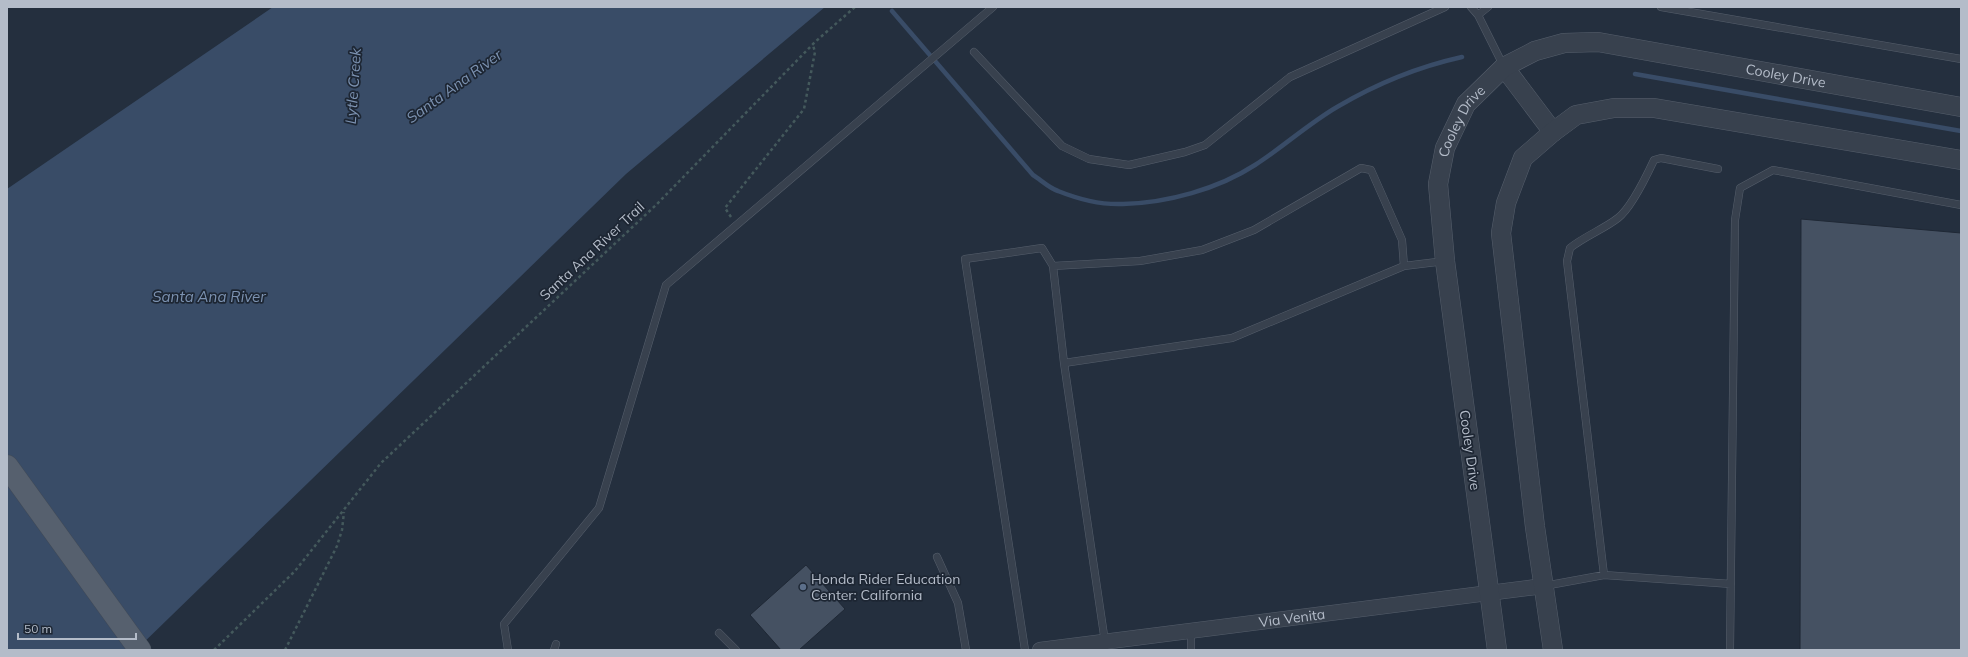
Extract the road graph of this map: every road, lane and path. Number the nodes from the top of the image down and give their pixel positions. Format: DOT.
graph roads {
  1 [pos="855,7"];
  2 [pos="994,7"];
  3 [pos="1445,7"];
  4 [pos="1471,7"];
  5 [pos="1488,7"];
  6 [pos="1661,7"];
  7 [pos="1478,15"];
  8 [pos="813,44"];
  9 [pos="974,52"];
  10 [pos="1961,59"];
  11 [pos="1504,67"];
  12 [pos="1961,107"];
  13 [pos="1553,132"];
  14 [pos="1961,160"];
  15 [pos="1718,169"];
  16 [pos="1961,205"];
  17 [pos="733,218"];
  18 [pos="1445,261"];
  19 [pos="1053,266"];
  20 [pos="1404,266"];
  21 [pos="1064,363"];
  22 [pos="7,466"];
  23 [pos="344,510"];
  24 [pos="937,557"];
  25 [pos="1604,575"];
  26 [pos="1731,584"];
  27 [pos="1544,586"];
  28 [pos="1489,593"];
  29 [pos="1191,631"];
  30 [pos="718,633"];
  31 [pos="1105,642"];
  32 [pos="140,650"];
  33 [pos="214,650"];
  34 [pos="285,650"];
  35 [pos="508,650"];
  36 [pos="736,650"];
  37 [pos="966,650"];
  38 [pos="1025,650"];
  39 [pos="1040,650"];
  40 [pos="1191,650"];
  41 [pos="1497,650"];
  42 [pos="1553,650"];
  43 [pos="1730,650"];
  1 -- 8 [label="path, Santa Ana River Trail"];
  2 -- 35 [label="lane"];
  3 -- 9 [label="lane"];
  4 -- 7 [label="lane"];
  5 -- 7 [label="lane"];
  6 -- 10 [label="lane"];
  7 -- 11 [label="lane"];
  8 -- 17 [label="path"];
  8 -- 23 [label="path, Santa Ana River Trail"];
  11 -- 12 [label="street, Cooley Drive"];
  11 -- 13 [label="street"];
  11 -- 18 [label="street, Cooley Drive"];
  13 -- 14 [label="street"];
  13 -- 27 [label="street"];
  15 -- 25 [label="lane"];
  16 -- 26 [label="lane"];
  18 -- 20 [label="lane"];
  18 -- 28 [label="street, Cooley Drive"];
  19 -- 20 [label="lane"];
  19 -- 21 [label="lane"];
  19 -- 38 [label="lane"];
  20 -- 21 [label="lane"];
  21 -- 31 [label="lane"];
  22 -- 32 [label="main road"];
  23 -- 33 [label="path, Santa Ana River Trail"];
  23 -- 34 [label="path"];
  24 -- 37 [label="lane"];
  25 -- 26 [label="lane"];
  25 -- 27 [label="lane"];
  26 -- 43 [label="lane"];
  27 -- 28 [label="street, Via Venita"];
  27 -- 42 [label="street"];
  28 -- 29 [label="street, Via Venita"];
  28 -- 41 [label="street, Cooley Drive"];
  29 -- 31 [label="street, Via Venita"];
  29 -- 40 [label="lane"];
  30 -- 36 [label="lane"];
  31 -- 39 [label="street, Via Venita"];
}
